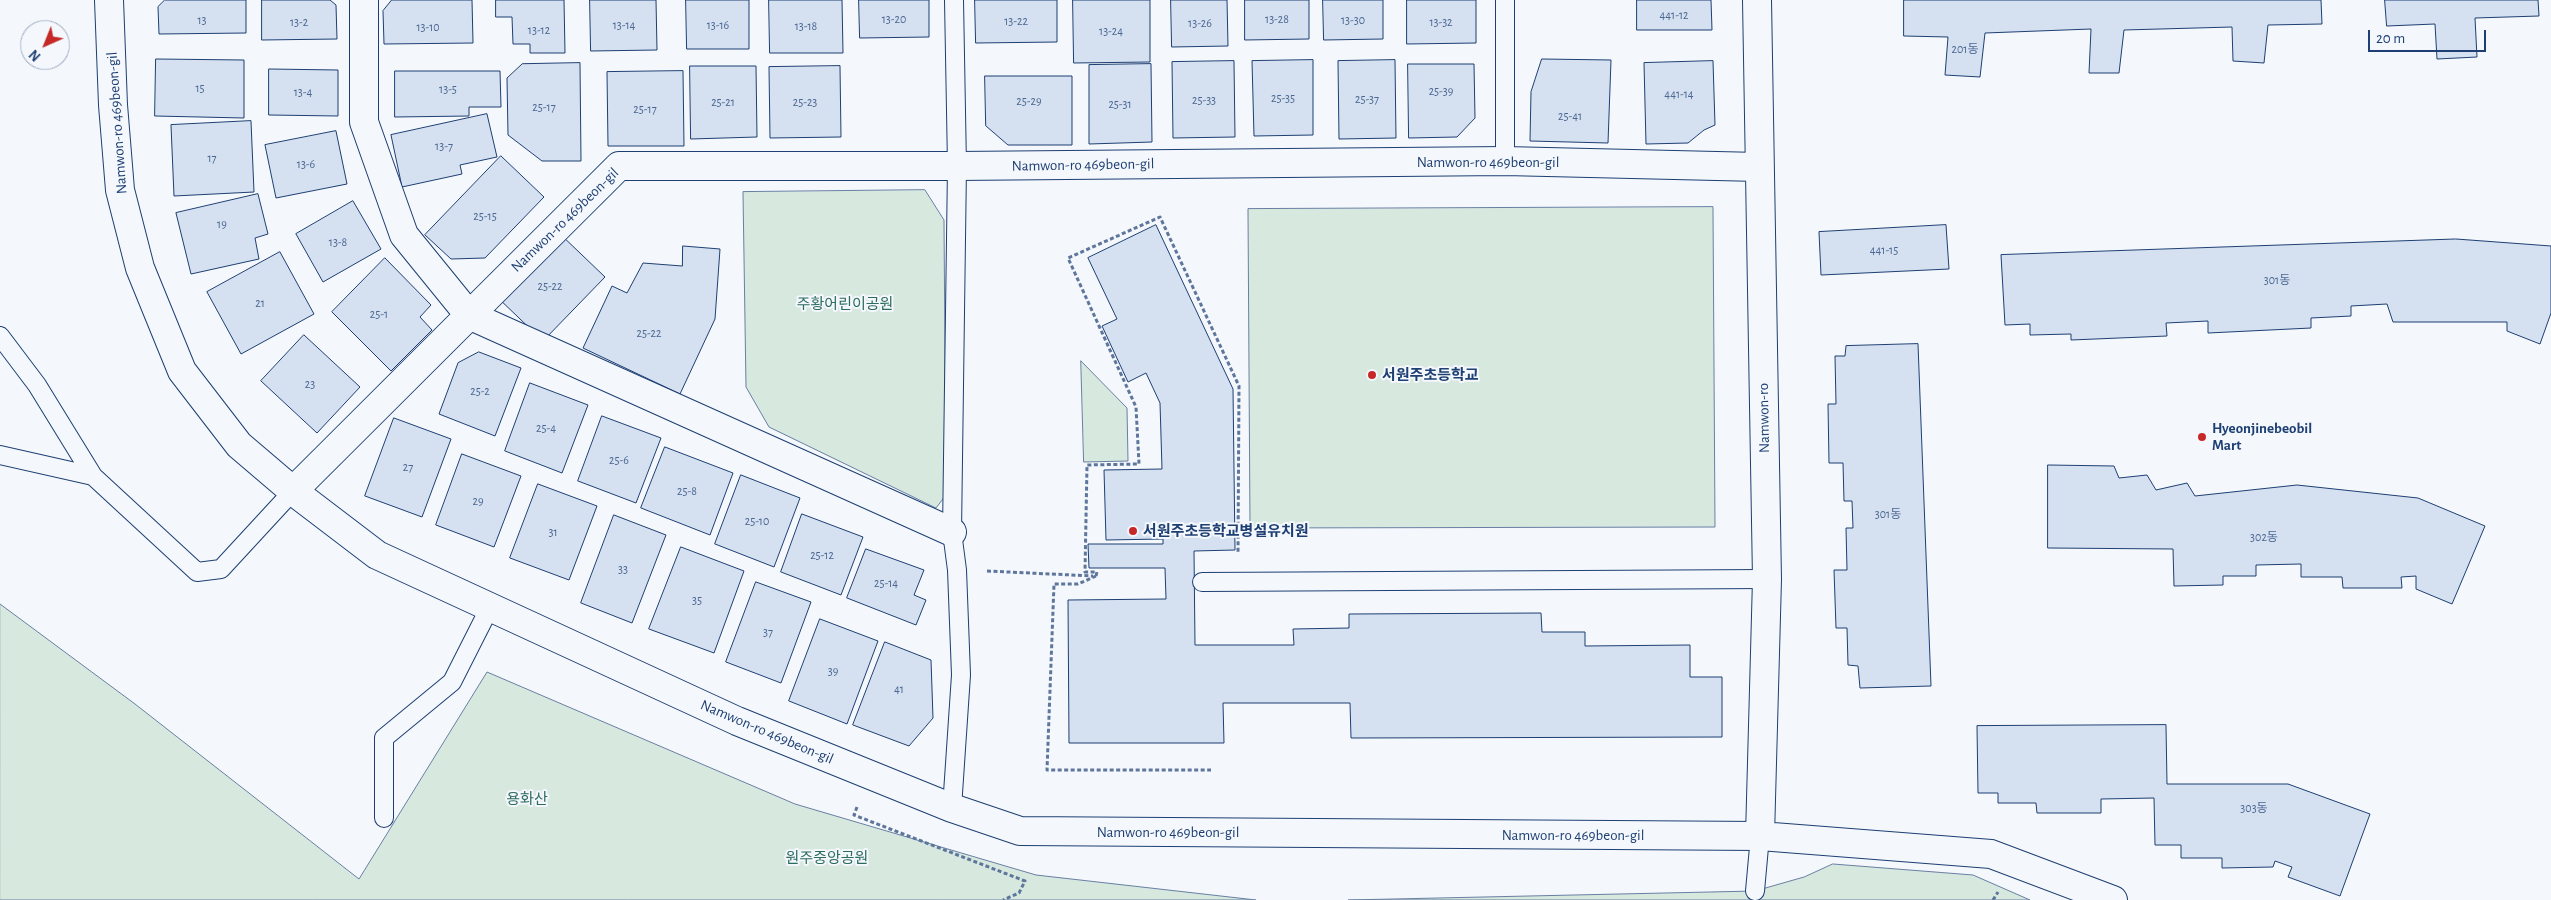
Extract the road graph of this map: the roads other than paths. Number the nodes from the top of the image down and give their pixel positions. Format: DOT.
graph roads {
  1 [pos="109,0"];
  2 [pos="364,0"];
  3 [pos="954,0"];
  4 [pos="1505,0"];
  5 [pos="1757,0"];
  6 [pos="1506,161"];
  7 [pos="956,166"];
  8 [pos="1759,167"];
  9 [pos="468,315"];
  10 [pos="0,336"];
  11 [pos="0,455"];
  12 [pos="93,476"];
  13 [pos="293,491"];
  14 [pos="952,532"];
  15 [pos="1767,579"];
  16 [pos="1202,582"];
  17 [pos="490,607"];
  18 [pos="952,808"];
  19 [pos="384,818"];
  20 [pos="1760,836"];
  21 [pos="1755,891"];
  22 [pos="2113,900"];
  1 -- 13 [label="street, Namwon-ro 469beon-gil"];
  2 -- 9 [label="street"];
  3 -- 7 [label="lane"];
  4 -- 6 [label="lane"];
  5 -- 8 [label="street, Namwon-ro"];
  6 -- 7 [label="street, Namwon-ro 469beon-gil"];
  6 -- 8 [label="street, Namwon-ro 469beon-gil"];
  7 -- 9 [label="street, Namwon-ro 469beon-gil"];
  7 -- 14 [label="lane"];
  8 -- 15 [label="street, Namwon-ro"];
  9 -- 13 [label="street, Namwon-ro 469beon-gil"];
  9 -- 14 [label="street"];
  10 -- 12 [label="lane"];
  11 -- 12 [label="lane"];
  12 -- 13 [label="lane"];
  13 -- 17 [label="street, Namwon-ro 469beon-gil"];
  14 -- 18 [label="lane"];
  15 -- 16 [label="lane"];
  15 -- 20 [label="street, Namwon-ro"];
  17 -- 18 [label="street, Namwon-ro 469beon-gil"];
  17 -- 19 [label="lane"];
  18 -- 20 [label="street, Namwon-ro 469beon-gil"];
  20 -- 21 [label="lane"];
  20 -- 22 [label="street, Namwon-ro 469beon-gil"];
}
